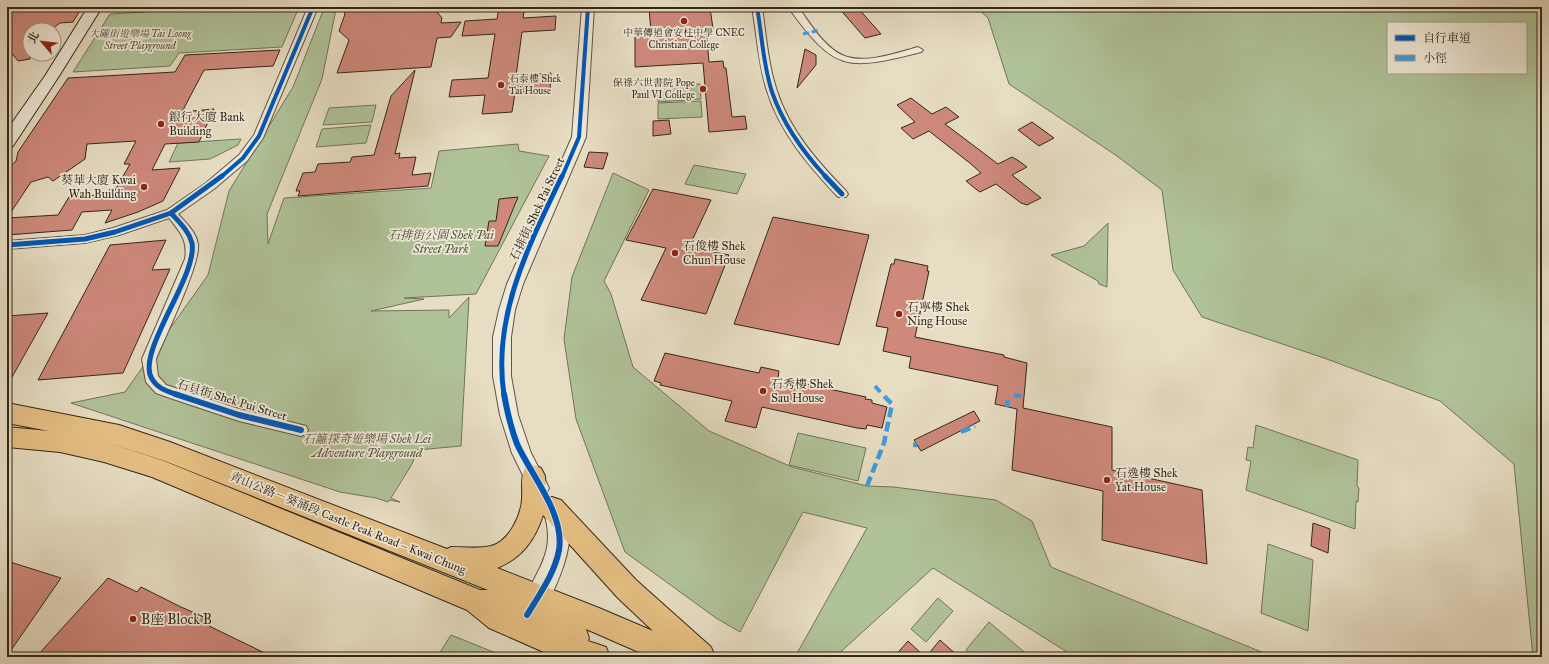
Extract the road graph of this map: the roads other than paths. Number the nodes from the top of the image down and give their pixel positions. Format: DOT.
graph roads {
  1 [pos="95,7"];
  2 [pos="313,7"];
  3 [pos="588,7"];
  4 [pos="757,7"];
  5 [pos="793,7"];
  6 [pos="918,50"];
  7 [pos="7,142"];
  8 [pos="842,194"];
  9 [pos="171,213"];
  10 [pos="7,245"];
  11 [pos="7,413"];
  12 [pos="301,430"];
  13 [pos="7,437"];
  14 [pos="533,476"];
  15 [pos="552,508"];
  16 [pos="434,558"];
  17 [pos="476,601"];
  18 [pos="532,607"];
  19 [pos="596,657"];
  20 [pos="610,657"];
  21 [pos="681,657"];
  22 [pos="701,657"];
  1 -- 7 [label="main road"];
  2 -- 9 [label="street"];
  3 -- 14 [label="street, 石排街 Shek Pai Street"];
  4 -- 8 [label="street"];
  5 -- 6 [label="street"];
  9 -- 10 [label="street"];
  9 -- 12 [label="street, 石貝街 Shek Pui Street"];
  11 -- 16 [label="main road, 青山公路－葵涌段 Castle Peak Road – Kwai Chung"];
  13 -- 17 [label="main road, 青山公路－葵涌段 Castle Peak Road – Kwai Chung"];
  14 -- 15 [label="street, 石排街 Shek Pai Street"];
  14 -- 16 [label="main road"];
  15 -- 18 [label="street, 石排街 Shek Pai Street"];
  15 -- 22 [label="main road"];
  16 -- 18 [label="main road, 青山公路－葵涌段 Castle Peak Road – Kwai Chung"];
  17 -- 18 [label="main road"];
  17 -- 19 [label="main road, 青山公路－葵涌段 Castle Peak Road – Kwai Chung"];
  18 -- 20 [label="main road"];
  18 -- 21 [label="main road, 青山公路－葵涌段 Castle Peak Road – Kwai Chung"];
}
